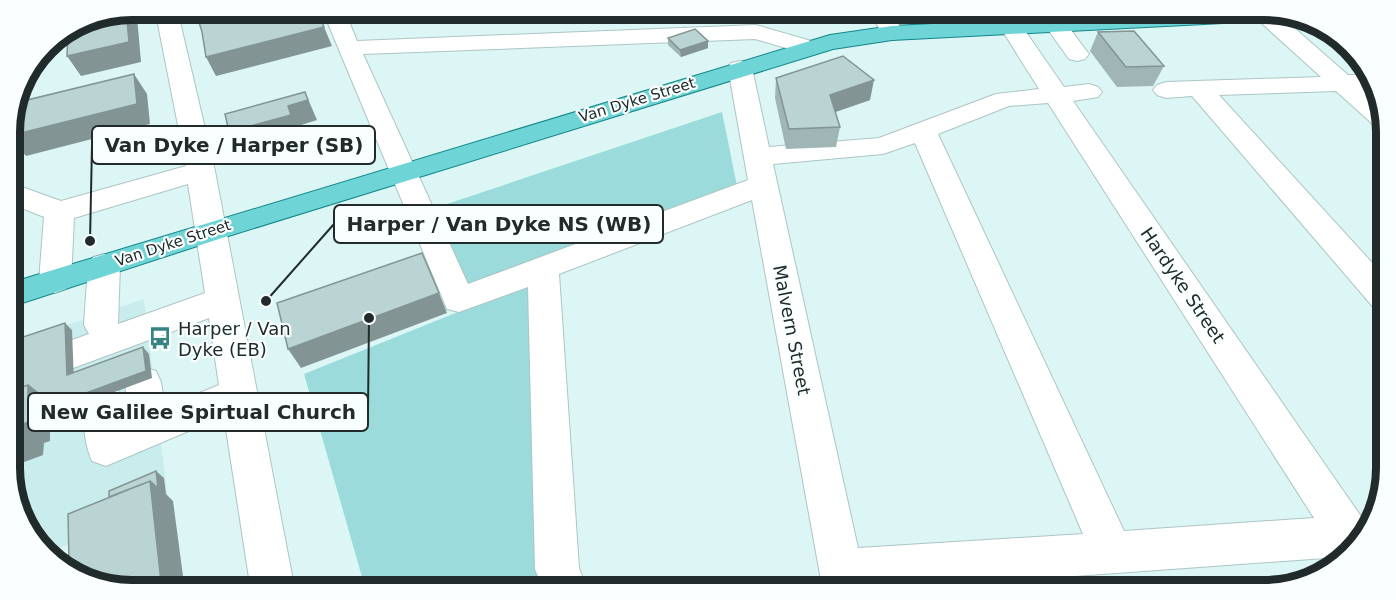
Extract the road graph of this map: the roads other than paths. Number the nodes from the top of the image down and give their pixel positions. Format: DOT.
graph roads {
  1 [pos="168,20"];
  2 [pos="338,20"];
  3 [pos="886,20"];
  4 [pos="1093,20"];
  5 [pos="1283,22"];
  6 [pos="1055,24"];
  7 [pos="1011,27"];
  8 [pos="892,33"];
  9 [pos="349,48"];
  10 [pos="810,48"];
  11 [pos="1077,54"];
  12 [pos="740,68"];
  13 [pos="1365,83"];
  14 [pos="1343,84"];
  15 [pos="1199,89"];
  16 [pos="1166,90"];
  17 [pos="1089,92"];
  18 [pos="1055,93"];
  19 [pos="1375,112"];
  20 [pos="923,130"];
  21 [pos="201,171"];
  22 [pos="760,171"];
  23 [pos="402,172"];
  24 [pos="20,196"];
  25 [pos="58,212"];
  26 [pos="211,231"];
  27 [pos="104,265"];
  28 [pos="543,269"];
  29 [pos="55,281"];
  30 [pos="1376,288"];
  31 [pos="20,292"];
  32 [pos="223,300"];
  33 [pos="140,357"];
  34 [pos="91,358"];
  35 [pos="239,393"];
  36 [pos="149,431"];
  37 [pos="1354,535"];
  38 [pos="1352,538"];
  39 [pos="1112,552"];
  40 [pos="271,580"];
  41 [pos="562,580"];
  42 [pos="843,580"];
  43 [pos="852,580"];
  1 -- 21 [label="street"];
  2 -- 9 [label="street"];
  3 -- 8 [label="street"];
  4 -- 6 [label="main road, Van Dyke Street"];
  5 -- 14 [label="street"];
  6 -- 7 [label="main road, Van Dyke Street"];
  6 -- 11 [label="street"];
  7 -- 8 [label="main road, Van Dyke Street"];
  7 -- 18 [label="street, Hardyke Street"];
  8 -- 10 [label="main road, Van Dyke Street"];
  9 -- 10 [label="street"];
  9 -- 23 [label="street"];
  10 -- 12 [label="main road, Van Dyke Street"];
  12 -- 22 [label="street, Malvern Street"];
  12 -- 23 [label="main road, Van Dyke Street"];
  13 -- 14 [label="street"];
  14 -- 15 [label="street"];
  14 -- 19 [label="street"];
  15 -- 16 [label="street"];
  15 -- 30 [label="street"];
  17 -- 18 [label="street"];
  18 -- 20 [label="street"];
  18 -- 37 [label="street, Hardyke Street"];
  20 -- 22 [label="street"];
  20 -- 39 [label="street"];
  21 -- 25 [label="street"];
  21 -- 26 [label="street"];
  22 -- 28 [label="street"];
  22 -- 42 [label="street, Malvern Street"];
  23 -- 26 [label="main road, Van Dyke Street"];
  23 -- 28 [label="street"];
  24 -- 25 [label="street"];
  25 -- 29 [label="street"];
  26 -- 27 [label="main road, Van Dyke Street"];
  26 -- 32 [label="street"];
  27 -- 29 [label="main road, Van Dyke Street"];
  27 -- 34 [label="street"];
  28 -- 41 [label="street"];
  29 -- 31 [label="main road, Van Dyke Street"];
  32 -- 33 [label="street"];
  32 -- 35 [label="street"];
  33 -- 34 [label="street"];
  33 -- 36 [label="street"];
  34 -- 36 [label="street"];
  35 -- 36 [label="street"];
  35 -- 40 [label="street"];
  38 -- 39 [label="street"];
  39 -- 43 [label="street"];
}
